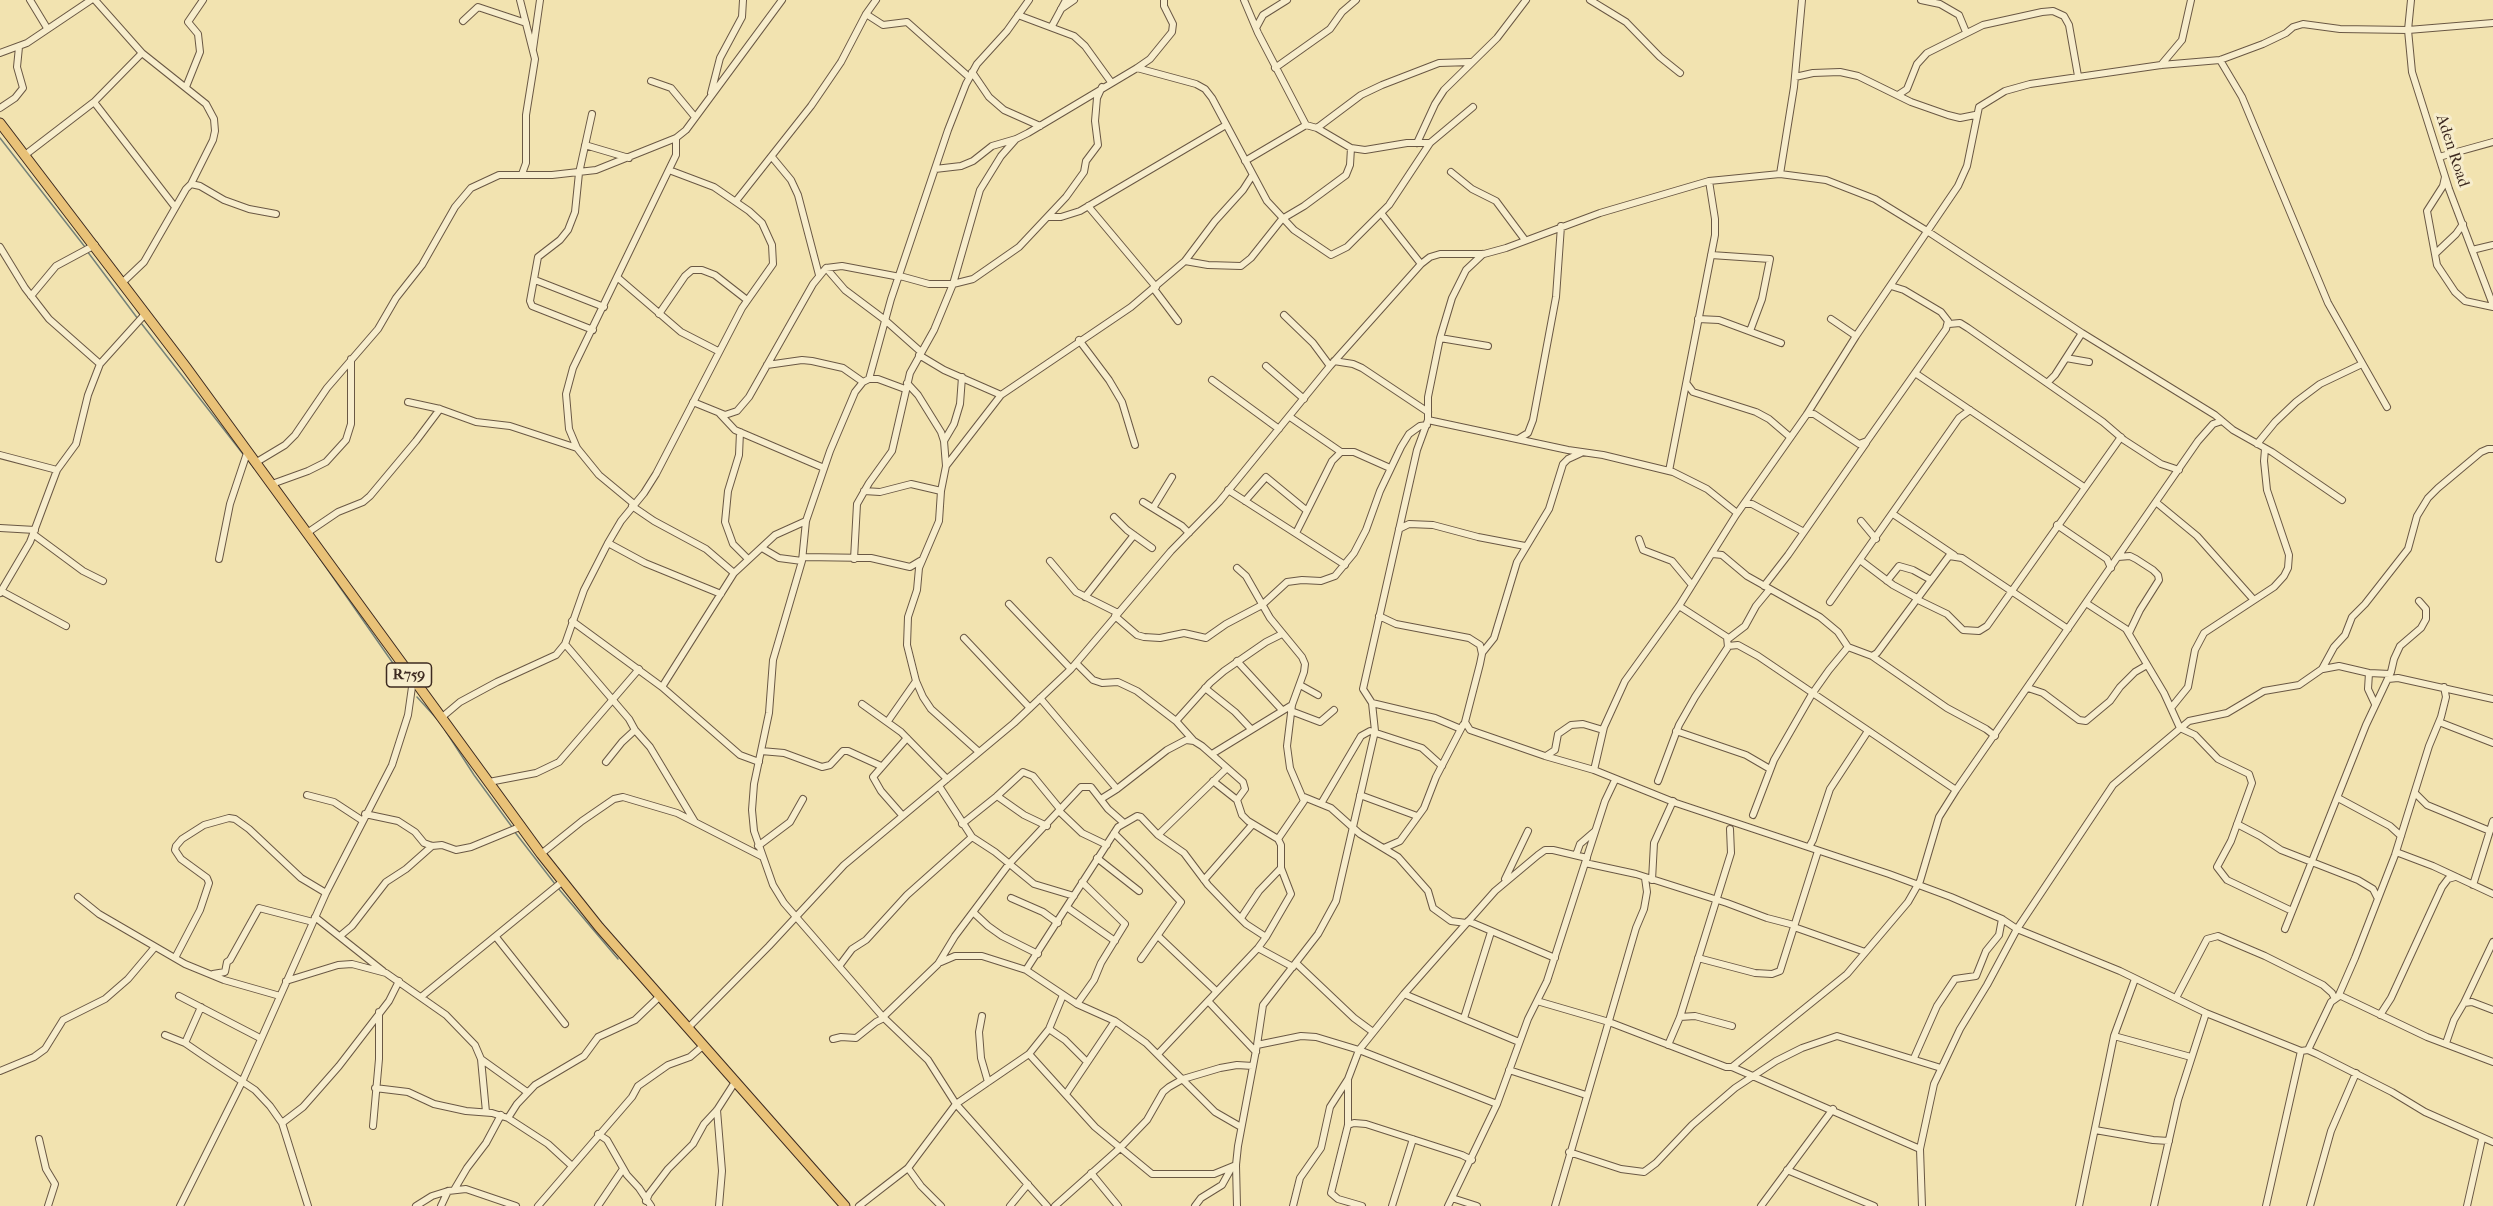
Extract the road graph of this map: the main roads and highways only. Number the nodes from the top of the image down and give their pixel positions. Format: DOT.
graph roads {
  1 [pos="1,126"];
  2 [pos="845,1206"];
  1 -- 2 [label="main road, R759"];
}
